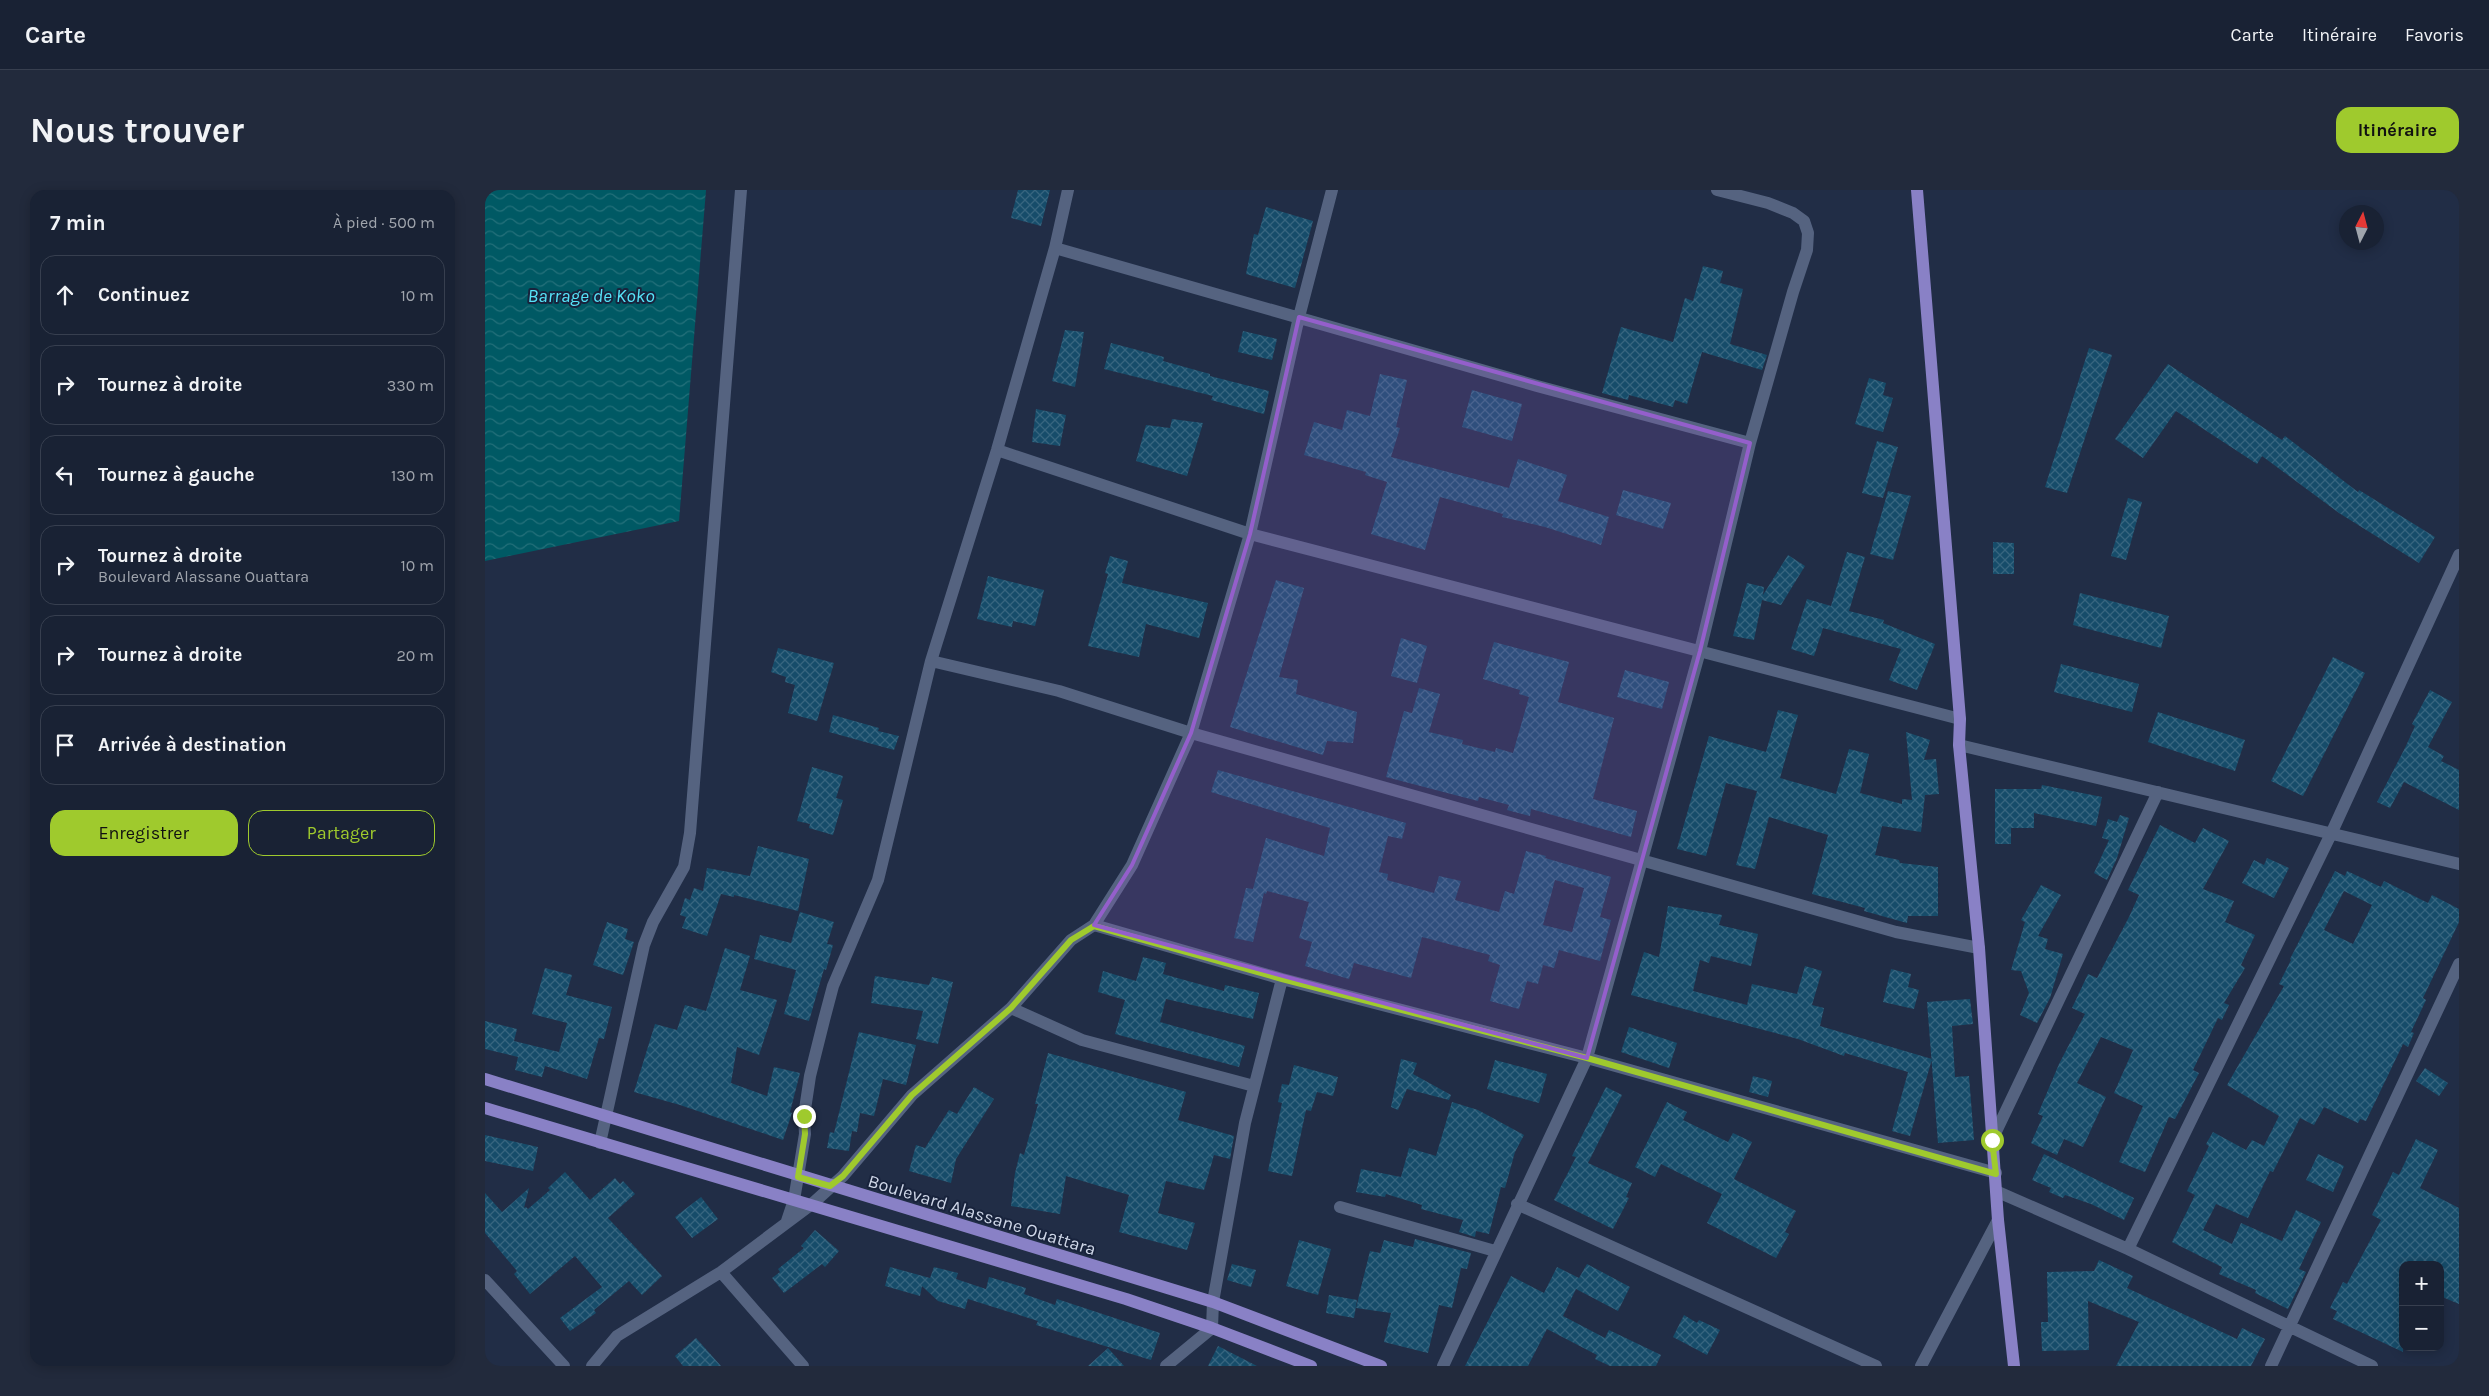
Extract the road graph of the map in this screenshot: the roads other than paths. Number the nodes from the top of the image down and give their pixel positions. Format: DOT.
graph roads {
  1 [pos="741,190"];
  2 [pos="1068,190"];
  3 [pos="1332,190"];
  4 [pos="1717,190"];
  5 [pos="1917,190"];
  6 [pos="1055,248"];
  7 [pos="1299,317"];
  8 [pos="1751,443"];
  9 [pos="997,450"];
  10 [pos="1250,534"];
  11 [pos="2459,555"];
  12 [pos="1700,651"];
  13 [pos="931,660"];
  14 [pos="1960,719"];
  15 [pos="1191,733"];
  16 [pos="1959,745"];
  17 [pos="2158,792"];
  18 [pos="2331,834"];
  19 [pos="1641,859"];
  20 [pos="2459,864"];
  21 [pos="1094,926"];
  22 [pos="1979,948"];
  23 [pos="2459,964"];
  24 [pos="1282,979"];
  25 [pos="1011,1008"];
  26 [pos="1587,1058"];
  27 [pos="485,1079"];
  28 [pos="1255,1086"];
  29 [pos="485,1108"];
  30 [pos="606,1116"];
  31 [pos="1992,1140"];
  32 [pos="600,1143"];
  33 [pos="1996,1174"];
  34 [pos="798,1177"];
  35 [pos="830,1186"];
  36 [pos="1998,1192"];
  37 [pos="794,1200"];
  38 [pos="812,1204"];
  39 [pos="1517,1204"];
  40 [pos="1340,1207"];
  41 [pos="1998,1220"];
  42 [pos="787,1222"];
  43 [pos="2128,1249"];
  44 [pos="1495,1251"];
  45 [pos="721,1272"];
  46 [pos="485,1280"];
  47 [pos="1213,1302"];
  48 [pos="1212,1328"];
  49 [pos="2291,1328"];
  50 [pos="564,1366"];
  51 [pos="592,1366"];
  52 [pos="803,1366"];
  53 [pos="1166,1366"];
  54 [pos="1311,1366"];
  55 [pos="1381,1366"];
  56 [pos="1443,1366"];
  57 [pos="1876,1366"];
  58 [pos="1921,1366"];
  59 [pos="2014,1366"];
  60 [pos="2271,1366"];
  61 [pos="2372,1366"];
  1 -- 30 [label="street"];
  2 -- 6 [label="street"];
  3 -- 7 [label="street"];
  4 -- 8 [label="street"];
  5 -- 14 [label="main road"];
  6 -- 7 [label="street"];
  6 -- 9 [label="street"];
  7 -- 8 [label="street"];
  7 -- 10 [label="street"];
  8 -- 12 [label="street"];
  9 -- 10 [label="street"];
  9 -- 13 [label="street"];
  10 -- 12 [label="street"];
  10 -- 15 [label="street"];
  11 -- 18 [label="street"];
  12 -- 14 [label="street"];
  12 -- 19 [label="street"];
  13 -- 15 [label="street"];
  13 -- 34 [label="street"];
  14 -- 16 [label="main road"];
  15 -- 19 [label="street"];
  15 -- 21 [label="street"];
  16 -- 17 [label="street"];
  16 -- 22 [label="main road"];
  17 -- 18 [label="street"];
  17 -- 31 [label="street"];
  18 -- 20 [label="street"];
  18 -- 43 [label="street"];
  19 -- 22 [label="street"];
  19 -- 26 [label="street"];
  21 -- 24 [label="street"];
  21 -- 25 [label="street"];
  22 -- 31 [label="main road"];
  23 -- 49 [label="street"];
  24 -- 26 [label="street"];
  24 -- 28 [label="street"];
  25 -- 28 [label="street"];
  25 -- 35 [label="street"];
  26 -- 33 [label="street"];
  26 -- 39 [label="street"];
  27 -- 30 [label="main road, Boulevard Alassane Ouattara"];
  28 -- 47 [label="street"];
  29 -- 32 [label="main road"];
  30 -- 32 [label="street"];
  30 -- 34 [label="main road, Boulevard Alassane Ouattara"];
  31 -- 33 [label="main road"];
  32 -- 37 [label="main road"];
  33 -- 36 [label="main road"];
  34 -- 35 [label="main road, Boulevard Alassane Ouattara"];
  34 -- 37 [label="street"];
  35 -- 38 [label="street"];
  35 -- 47 [label="main road, Boulevard Alassane Ouattara"];
  36 -- 41 [label="main road"];
  36 -- 43 [label="street"];
  37 -- 38 [label="main road"];
  37 -- 42 [label="street"];
  38 -- 42 [label="street"];
  38 -- 48 [label="main road"];
  39 -- 44 [label="street"];
  39 -- 57 [label="street"];
  40 -- 44 [label="street"];
  41 -- 58 [label="street"];
  41 -- 59 [label="main road"];
  42 -- 45 [label="street"];
  43 -- 49 [label="street"];
  44 -- 56 [label="street"];
  45 -- 51 [label="street"];
  45 -- 52 [label="street"];
  46 -- 50 [label="street"];
  47 -- 48 [label="street"];
  47 -- 55 [label="main road, Boulevard Alassane Ouattara"];
  48 -- 53 [label="street"];
  48 -- 54 [label="main road"];
  49 -- 60 [label="street"];
  49 -- 61 [label="street"];
}
